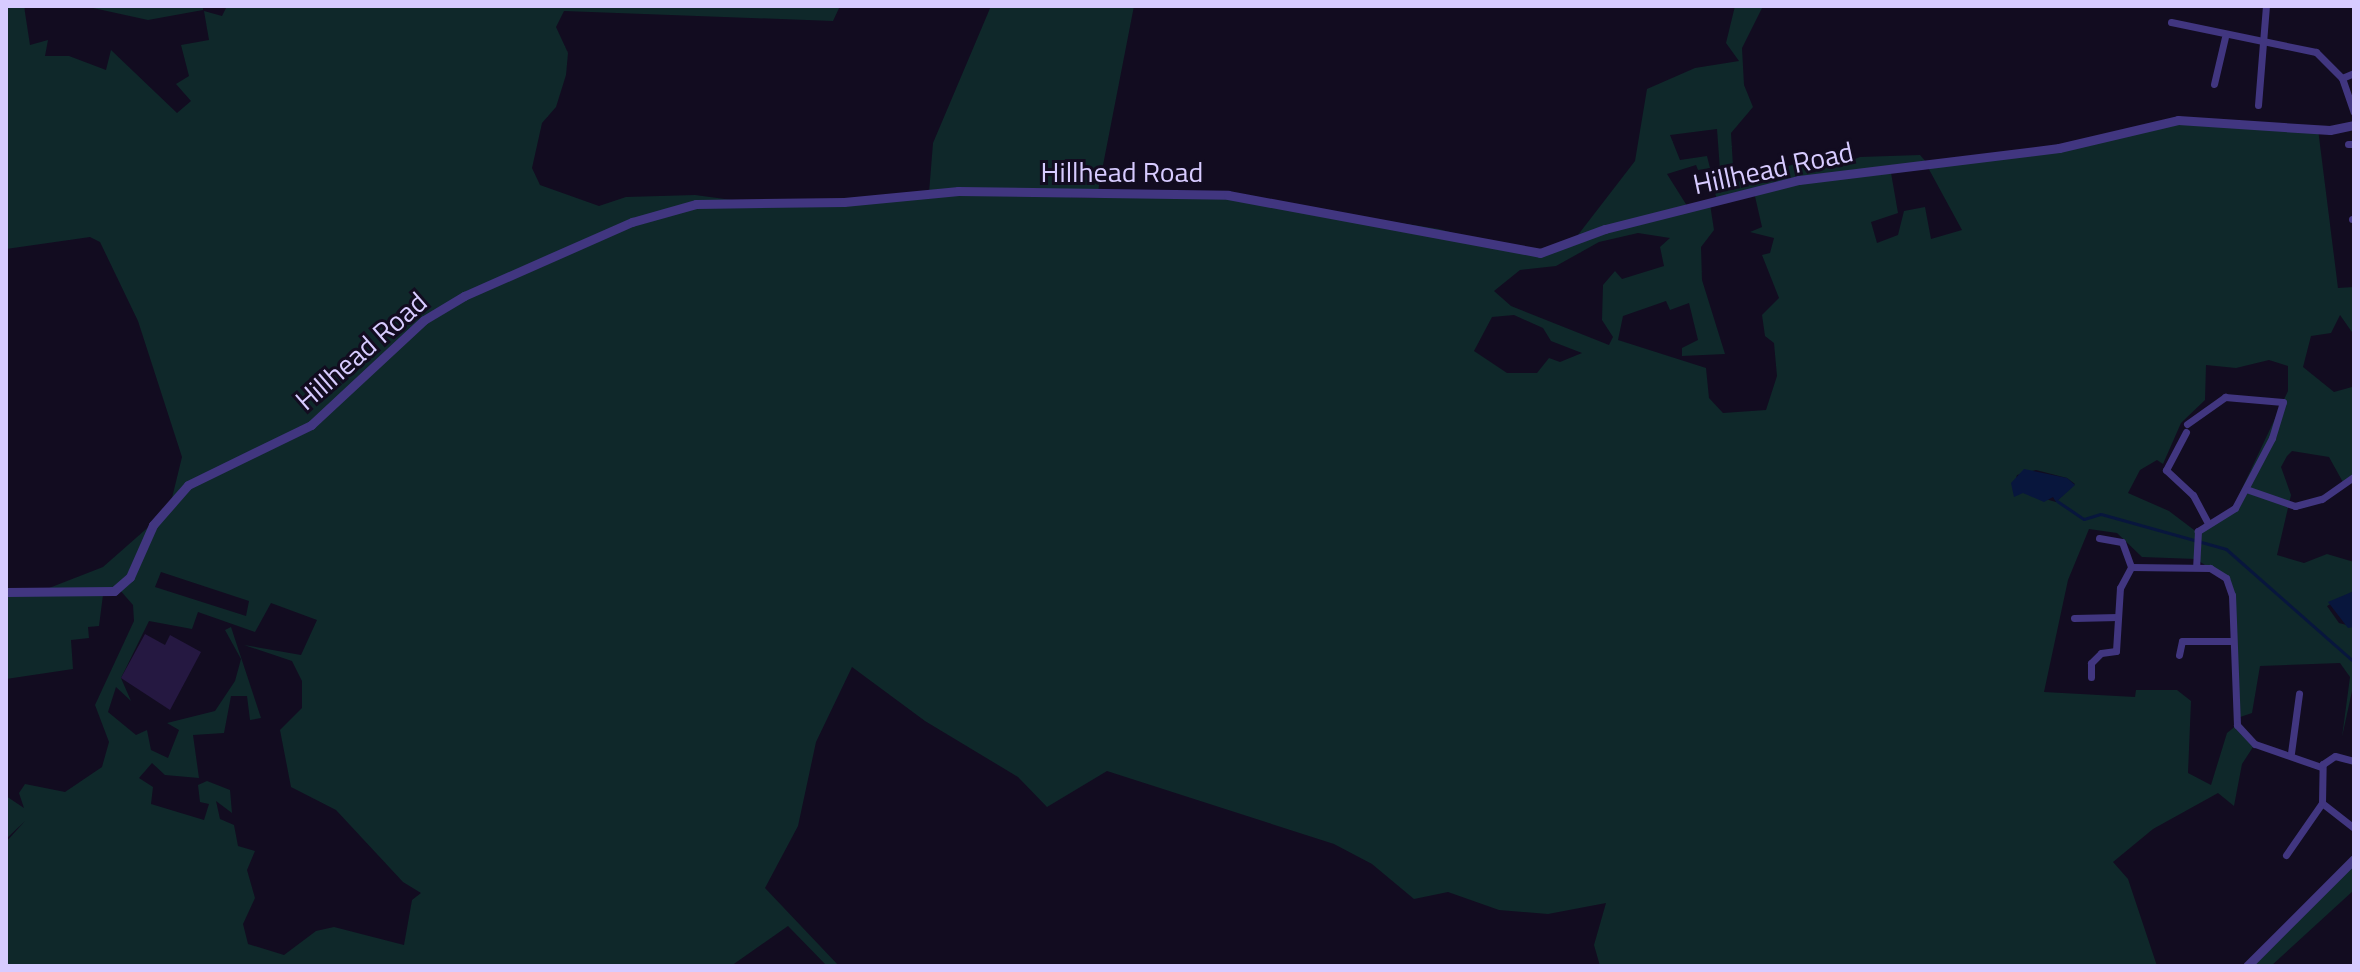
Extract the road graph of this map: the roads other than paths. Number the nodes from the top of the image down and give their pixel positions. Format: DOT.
graph roads {
  1 [pos="2266,6"];
  2 [pos="2171,22"];
  3 [pos="2225,37"];
  4 [pos="2263,43"];
  5 [pos="2354,73"];
  6 [pos="2342,78"];
  7 [pos="2214,84"];
  8 [pos="2258,105"];
  9 [pos="2354,112"];
  10 [pos="2354,125"];
  11 [pos="2284,391"];
  12 [pos="2283,402"];
  13 [pos="2354,477"];
  14 [pos="2246,489"];
  15 [pos="2208,523"];
  16 [pos="2099,538"];
  17 [pos="2196,565"];
  18 [pos="2131,567"];
  19 [pos="6,592"];
  20 [pos="2118,617"];
  21 [pos="2074,618"];
  22 [pos="2233,641"];
  23 [pos="2179,655"];
  24 [pos="2091,677"];
  25 [pos="2299,694"];
  26 [pos="2291,753"];
  27 [pos="2354,761"];
  28 [pos="2321,767"];
  29 [pos="2322,803"];
  30 [pos="2354,828"];
  31 [pos="2286,855"];
  32 [pos="2354,859"];
  33 [pos="2247,966"];
  1 -- 4 [label="street"];
  2 -- 3 [label="street"];
  3 -- 4 [label="street"];
  3 -- 7 [label="street"];
  4 -- 6 [label="street"];
  4 -- 8 [label="street"];
  5 -- 6 [label="street"];
  6 -- 9 [label="street"];
  10 -- 19 [label="street, Hillhead Road"];
  11 -- 12 [label="street"];
  12 -- 14 [label="street"];
  12 -- 15 [label="street"];
  13 -- 14 [label="street"];
  14 -- 15 [label="street"];
  15 -- 17 [label="street"];
  16 -- 18 [label="street"];
  17 -- 18 [label="street"];
  17 -- 22 [label="street"];
  18 -- 20 [label="street"];
  20 -- 21 [label="street"];
  20 -- 24 [label="street"];
  22 -- 23 [label="street"];
  22 -- 26 [label="street"];
  25 -- 26 [label="street"];
  26 -- 28 [label="street"];
  27 -- 28 [label="street"];
  28 -- 29 [label="street"];
  29 -- 30 [label="street"];
  29 -- 31 [label="street"];
  32 -- 33 [label="street"];
}
